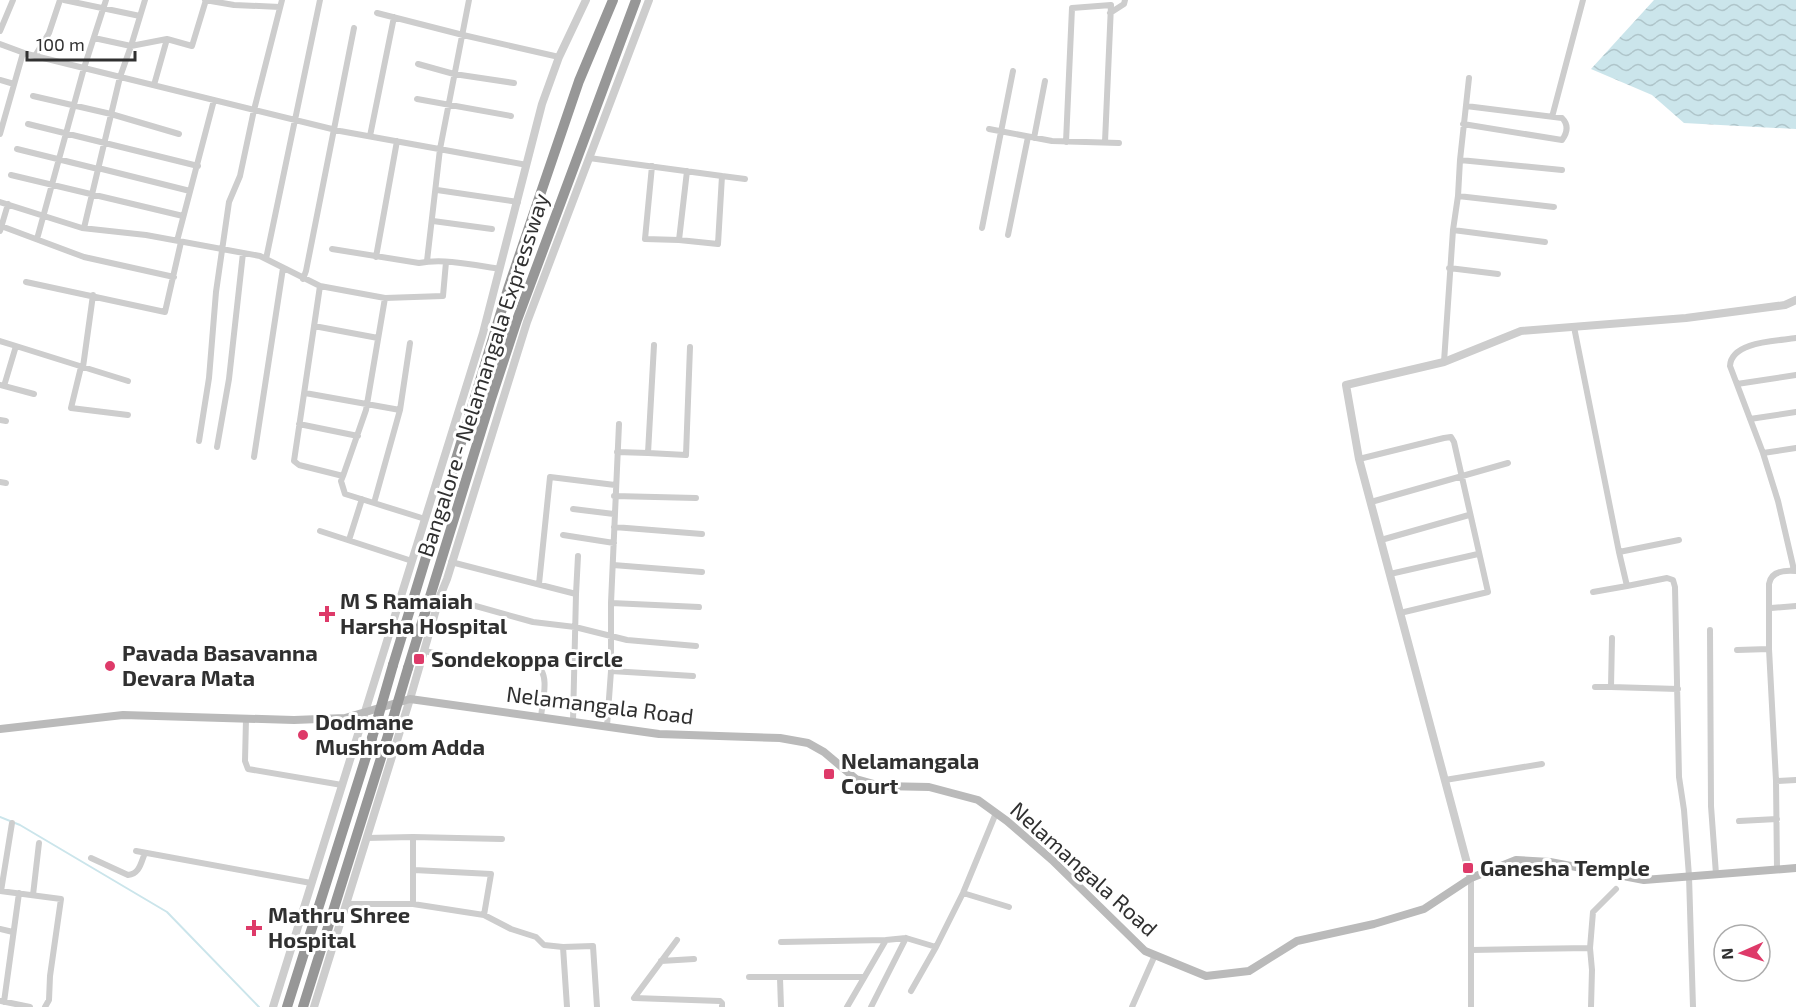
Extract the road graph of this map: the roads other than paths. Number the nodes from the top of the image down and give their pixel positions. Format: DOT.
graph roads {
  1 [pos="13,0"];
  2 [pos="60,0"];
  3 [pos="64,0"];
  4 [pos="106,0"];
  5 [pos="145,0"];
  6 [pos="206,0"];
  7 [pos="320,0"];
  8 [pos="469,0"];
  9 [pos="586,0"];
  10 [pos="613,0"];
  11 [pos="636,0"];
  12 [pos="649,0"];
  13 [pos="1125,0"];
  14 [pos="1583,0"];
  15 [pos="281,4"];
  16 [pos="104,9"];
  17 [pos="377,13"];
  18 [pos="1110,13"];
  19 [pos="140,16"];
  20 [pos="394,17"];
  21 [pos="354,28"];
  22 [pos="0,31"];
  23 [pos="463,35"];
  24 [pos="94,38"];
  25 [pos="167,39"];
  26 [pos="0,44"];
  27 [pos="131,46"];
  28 [pos="23,53"];
  29 [pos="35,56"];
  30 [pos="559,57"];
  31 [pos="418,64"];
  32 [pos="84,68"];
  33 [pos="1013,71"];
  34 [pos="454,74"];
  35 [pos="120,77"];
  36 [pos="1469,78"];
  37 [pos="0,80"];
  38 [pos="1045,81"];
  39 [pos="514,83"];
  40 [pos="14,84"];
  41 [pos="154,85"];
  42 [pos="33,96"];
  43 [pos="417,99"];
  44 [pos="214,100"];
  45 [pos="74,105"];
  46 [pos="447,105"];
  47 [pos="1466,106"];
  48 [pos="254,110"];
  49 [pos="111,114"];
  50 [pos="511,116"];
  51 [pos="1552,117"];
  52 [pos="295,120"];
  53 [pos="28,124"];
  54 [pos="1463,124"];
  55 [pos="333,129"];
  56 [pos="989,129"];
  57 [pos="1001,132"];
  58 [pos="0,134"];
  59 [pos="66,134"];
  60 [pos="179,134"];
  61 [pos="370,136"];
  62 [pos="1031,138"];
  63 [pos="397,141"];
  64 [pos="1066,142"];
  65 [pos="1105,142"];
  66 [pos="1119,142"];
  67 [pos="104,143"];
  68 [pos="17,149"];
  69 [pos="440,149"];
  70 [pos="589,158"];
  71 [pos="59,160"];
  72 [pos="1460,160"];
  73 [pos="527,165"];
  74 [pos="198,166"];
  75 [pos="652,166"];
  76 [pos="98,168"];
  77 [pos="1562,170"];
  78 [pos="687,171"];
  79 [pos="11,176"];
  80 [pos="722,176"];
  81 [pos="745,179"];
  82 [pos="53,185"];
  83 [pos="437,190"];
  84 [pos="190,191"];
  85 [pos="92,195"];
  86 [pos="1458,196"];
  87 [pos="0,201"];
  88 [pos="518,202"];
  89 [pos="8,204"];
  90 [pos="1554,207"];
  91 [pos="44,216"];
  92 [pos="183,216"];
  93 [pos="433,221"];
  94 [pos="84,228"];
  95 [pos="982,228"];
  96 [pos="1,229"];
  97 [pos="492,229"];
  98 [pos="1453,230"];
  99 [pos="1008,235"];
  100 [pos="37,239"];
  101 [pos="679,240"];
  102 [pos="179,241"];
  103 [pos="1545,242"];
  104 [pos="332,249"];
  105 [pos="222,250"];
  106 [pos="243,253"];
  107 [pos="376,257"];
  108 [pos="266,259"];
  109 [pos="427,261"];
  110 [pos="446,262"];
  111 [pos="283,268"];
  112 [pos="500,268"];
  113 [pos="1449,268"];
  114 [pos="1498,274"];
  115 [pos="174,277"];
  116 [pos="303,279"];
  117 [pos="26,282"];
  118 [pos="320,286"];
  119 [pos="93,295"];
  120 [pos="385,298"];
  121 [pos="1796,300"];
  122 [pos="314,326"];
  123 [pos="1574,327"];
  124 [pos="378,338"];
  125 [pos="1796,338"];
  126 [pos="0,341"];
  127 [pos="410,343"];
  128 [pos="654,345"];
  129 [pos="16,346"];
  130 [pos="690,347"];
  131 [pos="1444,362"];
  132 [pos="82,367"];
  133 [pos="1796,375"];
  134 [pos="128,381"];
  135 [pos="1737,384"];
  136 [pos="2,385"];
  137 [pos="304,393"];
  138 [pos="34,394"];
  139 [pos="367,403"];
  140 [pos="400,410"];
  141 [pos="1796,412"];
  142 [pos="128,415"];
  143 [pos="1750,419"];
  144 [pos="299,424"];
  145 [pos="619,424"];
  146 [pos="358,436"];
  147 [pos="199,441"];
  148 [pos="216,447"];
  149 [pos="1796,448"];
  150 [pos="617,452"];
  151 [pos="648,453"];
  152 [pos="1763,453"];
  153 [pos="254,457"];
  154 [pos="1359,459"];
  155 [pos="1508,463"];
  156 [pos="343,476"];
  157 [pos="1461,476"];
  158 [pos="615,485"];
  159 [pos="614,496"];
  160 [pos="696,498"];
  161 [pos="362,500"];
  162 [pos="1371,502"];
  163 [pos="374,503"];
  164 [pos="573,509"];
  165 [pos="614,514"];
  166 [pos="1469,515"];
  167 [pos="425,519"];
  168 [pos="614,527"];
  169 [pos="320,531"];
  170 [pos="702,534"];
  171 [pos="563,535"];
  172 [pos="349,540"];
  173 [pos="1380,540"];
  174 [pos="1679,540"];
  175 [pos="614,543"];
  176 [pos="1619,552"];
  177 [pos="1478,554"];
  178 [pos="578,556"];
  179 [pos="412,561"];
  180 [pos="451,562"];
  181 [pos="613,565"];
  182 [pos="1795,570"];
  183 [pos="702,572"];
  184 [pos="1390,574"];
  185 [pos="539,584"];
  186 [pos="1627,586"];
  187 [pos="1593,592"];
  188 [pos="576,594"];
  189 [pos="440,596"];
  190 [pos="611,603"];
  191 [pos="1796,606"];
  192 [pos="699,607"];
  193 [pos="1771,608"];
  194 [pos="1400,613"];
  195 [pos="575,627"];
  196 [pos="1710,630"];
  197 [pos="612,634"];
  198 [pos="1612,639"];
  199 [pos="696,645"];
  200 [pos="1769,649"];
  201 [pos="1737,650"];
  202 [pos="425,651"];
  203 [pos="481,660"];
  204 [pos="506,666"];
  205 [pos="611,671"];
  206 [pos="693,676"];
  207 [pos="1594,687"];
  208 [pos="1611,687"];
  209 [pos="1678,689"];
  210 [pos="410,699"];
  211 [pos="363,713"];
  212 [pos="541,717"];
  213 [pos="246,719"];
  214 [pos="573,721"];
  215 [pos="608,726"];
  216 [pos="0,729"];
  217 [pos="1542,764"];
  218 [pos="1444,780"];
  219 [pos="1796,780"];
  220 [pos="1776,781"];
  221 [pos="342,785"];
  222 [pos="996,813"];
  223 [pos="1776,819"];
  224 [pos="1739,821"];
  225 [pos="12,823"];
  226 [pos="413,837"];
  227 [pos="366,838"];
  228 [pos="502,839"];
  229 [pos="39,843"];
  230 [pos="136,851"];
  231 [pos="145,853"];
  232 [pos="92,858"];
  233 [pos="1796,868"];
  234 [pos="1778,869"];
  235 [pos="414,870"];
  236 [pos="1716,874"];
  237 [pos="1689,876"];
  238 [pos="1471,878"];
  239 [pos="311,883"];
  240 [pos="1616,889"];
  241 [pos="0,891"];
  242 [pos="20,893"];
  243 [pos="963,893"];
  244 [pos="33,895"];
  245 [pos="346,904"];
  246 [pos="412,904"];
  247 [pos="1009,907"];
  248 [pos="484,915"];
  249 [pos="0,929"];
  250 [pos="13,932"];
  251 [pos="906,938"];
  252 [pos="676,939"];
  253 [pos="886,940"];
  254 [pos="781,942"];
  255 [pos="563,947"];
  256 [pos="936,947"];
  257 [pos="1590,948"];
  258 [pos="1471,950"];
  259 [pos="1155,955"];
  260 [pos="694,959"];
  261 [pos="661,961"];
  262 [pos="749,977"];
  263 [pos="864,977"];
  264 [pos="780,978"];
  265 [pos="911,991"];
  266 [pos="2,1002"];
  267 [pos="30,1007"];
  268 [pos="45,1007"];
  269 [pos="273,1007"];
  270 [pos="287,1007"];
  271 [pos="303,1007"];
  272 [pos="314,1007"];
  273 [pos="567,1007"];
  274 [pos="597,1007"];
  275 [pos="722,1007"];
  276 [pos="781,1007"];
  277 [pos="847,1007"];
  278 [pos="871,1007"];
  279 [pos="1132,1007"];
  280 [pos="1471,1007"];
  281 [pos="1591,1007"];
  282 [pos="1693,1007"];
  1 -- 22 [label="street"];
  2 -- 29 [label="street"];
  3 -- 16 [label="street"];
  4 -- 16 [label="street"];
  5 -- 19 [label="street"];
  6 -- 15 [label="street"];
  6 -- 25 [label="street"];
  7 -- 52 [label="street"];
  8 -- 23 [label="street"];
  9 -- 30 [label="street"];
  10 -- 270 [label="highway, Bangalore - Nelamangala Expressway, bridge"];
  11 -- 271 [label="highway, Bangalore - Nelamangala Expressway, bridge"];
  12 -- 70 [label="street"];
  13 -- 18 [label="street"];
  14 -- 51 [label="street"];
  15 -- 48 [label="street"];
  16 -- 19 [label="street"];
  16 -- 24 [label="street"];
  17 -- 20 [label="street"];
  18 -- 64 [label="street"];
  18 -- 65 [label="street"];
  19 -- 27 [label="street"];
  20 -- 23 [label="street"];
  20 -- 61 [label="street"];
  21 -- 55 [label="street"];
  23 -- 30 [label="street"];
  23 -- 34 [label="street"];
  24 -- 27 [label="street"];
  24 -- 32 [label="street"];
  25 -- 27 [label="street"];
  25 -- 41 [label="street"];
  26 -- 28 [label="street"];
  27 -- 35 [label="street"];
  28 -- 29 [label="street"];
  28 -- 40 [label="street"];
  29 -- 32 [label="street"];
  30 -- 73 [label="street"];
  31 -- 34 [label="street"];
  32 -- 35 [label="street"];
  32 -- 45 [label="street"];
  33 -- 57 [label="street"];
  34 -- 39 [label="street"];
  34 -- 46 [label="street"];
  35 -- 41 [label="street"];
  35 -- 49 [label="street"];
  36 -- 47 [label="street"];
  37 -- 40 [label="street"];
  38 -- 62 [label="street"];
  40 -- 58 [label="street"];
  41 -- 44 [label="street"];
  42 -- 45 [label="street"];
  43 -- 46 [label="street"];
  44 -- 48 [label="street"];
  44 -- 74 [label="street"];
  45 -- 49 [label="street"];
  45 -- 59 [label="street"];
  46 -- 50 [label="street"];
  46 -- 69 [label="street"];
  47 -- 51 [label="street"];
  47 -- 54 [label="street"];
  48 -- 52 [label="street"];
  48 -- 105 [label="street"];
  49 -- 60 [label="street"];
  49 -- 67 [label="street"];
  51 -- 54 [label="street"];
  52 -- 55 [label="street"];
  52 -- 108 [label="street"];
  53 -- 59 [label="street"];
  54 -- 72 [label="street"];
  55 -- 61 [label="street"];
  55 -- 116 [label="street"];
  56 -- 57 [label="street"];
  57 -- 62 [label="street"];
  57 -- 95 [label="street"];
  59 -- 67 [label="street"];
  59 -- 71 [label="street"];
  61 -- 63 [label="street"];
  62 -- 64 [label="street"];
  62 -- 99 [label="street"];
  63 -- 69 [label="street"];
  63 -- 107 [label="street"];
  64 -- 65 [label="street"];
  65 -- 66 [label="street"];
  67 -- 74 [label="street"];
  67 -- 76 [label="street"];
  68 -- 71 [label="street"];
  69 -- 73 [label="street"];
  69 -- 83 [label="street"];
  70 -- 75 [label="street"];
  70 -- 180 [label="street"];
  71 -- 76 [label="street"];
  71 -- 82 [label="street"];
  72 -- 77 [label="street"];
  72 -- 86 [label="street"];
  73 -- 88 [label="street"];
  74 -- 84 [label="street"];
  75 -- 78 [label="street"];
  75 -- 101 [label="street"];
  76 -- 84 [label="street"];
  76 -- 85 [label="street"];
  78 -- 80 [label="street"];
  78 -- 101 [label="street"];
  79 -- 82 [label="street"];
  80 -- 81 [label="street"];
  80 -- 101 [label="street"];
  82 -- 85 [label="street"];
  82 -- 91 [label="street"];
  83 -- 88 [label="street"];
  83 -- 93 [label="street"];
  84 -- 92 [label="street"];
  85 -- 92 [label="street"];
  85 -- 94 [label="street"];
  86 -- 90 [label="street"];
  86 -- 98 [label="street"];
  87 -- 89 [label="street"];
  88 -- 112 [label="street"];
  89 -- 91 [label="street"];
  89 -- 96 [label="street"];
  91 -- 94 [label="street"];
  91 -- 100 [label="street"];
  92 -- 102 [label="street"];
  93 -- 97 [label="street"];
  93 -- 109 [label="street"];
  94 -- 102 [label="street"];
  96 -- 100 [label="street"];
  98 -- 103 [label="street"];
  98 -- 113 [label="street"];
  100 -- 115 [label="street"];
  102 -- 105 [label="street"];
  102 -- 115 [label="street"];
  104 -- 107 [label="street"];
  105 -- 106 [label="street"];
  105 -- 147 [label="street"];
  106 -- 108 [label="street"];
  106 -- 148 [label="street"];
  107 -- 109 [label="street"];
  108 -- 111 [label="street"];
  109 -- 110 [label="street"];
  110 -- 112 [label="street"];
  110 -- 120 [label="street"];
  111 -- 116 [label="street"];
  111 -- 153 [label="street"];
  112 -- 167 [label="street"];
  113 -- 114 [label="street"];
  113 -- 131 [label="street"];
  115 -- 119 [label="street"];
  116 -- 118 [label="street"];
  117 -- 119 [label="street"];
  118 -- 120 [label="street"];
  118 -- 122 [label="street"];
  119 -- 132 [label="street"];
  120 -- 124 [label="street"];
  121 -- 123 [label="street"];
  122 -- 124 [label="street"];
  122 -- 137 [label="street"];
  123 -- 131 [label="street"];
  123 -- 176 [label="street"];
  124 -- 139 [label="street"];
  125 -- 135 [label="street"];
  126 -- 129 [label="street"];
  127 -- 140 [label="street"];
  128 -- 151 [label="street"];
  129 -- 132 [label="street"];
  129 -- 136 [label="street"];
  130 -- 151 [label="street"];
  131 -- 154 [label="street"];
  132 -- 134 [label="street"];
  132 -- 142 [label="street"];
  133 -- 135 [label="street"];
  135 -- 143 [label="street"];
  136 -- 138 [label="street"];
  137 -- 139 [label="street"];
  137 -- 144 [label="street"];
  139 -- 140 [label="street"];
  139 -- 146 [label="street"];
  140 -- 163 [label="street"];
  141 -- 143 [label="street"];
  143 -- 152 [label="street"];
  144 -- 146 [label="street"];
  144 -- 156 [label="street"];
  145 -- 150 [label="street"];
  146 -- 156 [label="street"];
  149 -- 152 [label="street"];
  150 -- 151 [label="street"];
  150 -- 158 [label="street"];
  152 -- 182 [label="street"];
  154 -- 157 [label="street"];
  154 -- 162 [label="street"];
  155 -- 157 [label="street"];
  156 -- 161 [label="street"];
  157 -- 162 [label="street"];
  157 -- 166 [label="street"];
  158 -- 159 [label="street"];
  158 -- 185 [label="street"];
  159 -- 160 [label="street"];
  159 -- 165 [label="street"];
  161 -- 163 [label="street"];
  161 -- 172 [label="street"];
  162 -- 173 [label="street"];
  163 -- 167 [label="street"];
  164 -- 165 [label="street"];
  165 -- 168 [label="street"];
  166 -- 173 [label="street"];
  166 -- 177 [label="street"];
  167 -- 179 [label="street"];
  168 -- 170 [label="street"];
  168 -- 175 [label="street"];
  169 -- 172 [label="street"];
  171 -- 175 [label="street"];
  172 -- 179 [label="street"];
  173 -- 184 [label="street"];
  174 -- 176 [label="street"];
  175 -- 181 [label="street"];
  176 -- 186 [label="street"];
  177 -- 184 [label="street"];
  177 -- 194 [label="street"];
  178 -- 188 [label="street"];
  179 -- 211 [label="street"];
  180 -- 185 [label="street"];
  180 -- 189 [label="street"];
  181 -- 183 [label="street"];
  181 -- 190 [label="street"];
  182 -- 193 [label="street"];
  184 -- 194 [label="street"];
  185 -- 188 [label="street"];
  186 -- 187 [label="street"];
  186 -- 209 [label="street"];
  188 -- 195 [label="street"];
  189 -- 195 [label="street"];
  189 -- 202 [label="street"];
  190 -- 192 [label="street"];
  190 -- 197 [label="street"];
  191 -- 193 [label="street"];
  193 -- 200 [label="street"];
  194 -- 218 [label="street"];
  195 -- 197 [label="street"];
  195 -- 214 [label="street"];
  196 -- 236 [label="street"];
  197 -- 199 [label="street"];
  197 -- 205 [label="street"];
  198 -- 208 [label="street"];
  200 -- 201 [label="street"];
  200 -- 220 [label="street"];
  202 -- 203 [label="street"];
  202 -- 210 [label="street"];
  204 -- 212 [label="street"];
  205 -- 206 [label="street"];
  205 -- 215 [label="street"];
  207 -- 208 [label="street"];
  208 -- 209 [label="street"];
  209 -- 237 [label="street"];
  210 -- 211 [label="main road"];
  210 -- 212 [label="main road, Nelamangala Road"];
  210 -- 227 [label="street"];
  211 -- 213 [label="main road"];
  211 -- 221 [label="street"];
  212 -- 214 [label="main road, Nelamangala Road"];
  213 -- 216 [label="main road"];
  213 -- 221 [label="street"];
  214 -- 215 [label="main road, Nelamangala Road"];
  215 -- 222 [label="main road, Nelamangala Road"];
  217 -- 218 [label="street"];
  218 -- 238 [label="street"];
  219 -- 220 [label="street"];
  220 -- 223 [label="street"];
  221 -- 239 [label="street"];
  222 -- 243 [label="street"];
  222 -- 259 [label="main road, Nelamangala Road"];
  223 -- 224 [label="street"];
  223 -- 234 [label="street"];
  225 -- 241 [label="street"];
  226 -- 227 [label="street"];
  226 -- 228 [label="street"];
  226 -- 235 [label="street"];
  227 -- 245 [label="street"];
  229 -- 244 [label="street"];
  230 -- 231 [label="street"];
  231 -- 232 [label="street"];
  231 -- 239 [label="street"];
  233 -- 234 [label="main road, Nelamangala Road"];
  234 -- 236 [label="main road, Nelamangala Road"];
  235 -- 246 [label="street"];
  235 -- 248 [label="street"];
  236 -- 237 [label="main road, Nelamangala Road"];
  237 -- 238 [label="main road, Nelamangala Road"];
  237 -- 282 [label="street"];
  238 -- 258 [label="street"];
  238 -- 259 [label="main road, Nelamangala Road"];
  239 -- 269 [label="street"];
  240 -- 257 [label="street"];
  241 -- 242 [label="street"];
  242 -- 244 [label="street"];
  242 -- 250 [label="street"];
  243 -- 247 [label="street"];
  243 -- 256 [label="street"];
  244 -- 268 [label="street"];
  245 -- 246 [label="street"];
  245 -- 272 [label="street"];
  246 -- 248 [label="street"];
  248 -- 255 [label="street"];
  249 -- 250 [label="street"];
  250 -- 266 [label="street"];
  251 -- 253 [label="street"];
  251 -- 256 [label="street"];
  251 -- 278 [label="street"];
  252 -- 261 [label="street"];
  253 -- 254 [label="street"];
  253 -- 263 [label="street"];
  255 -- 273 [label="street"];
  255 -- 274 [label="street"];
  256 -- 265 [label="street"];
  257 -- 258 [label="street"];
  257 -- 281 [label="street"];
  258 -- 280 [label="street"];
  259 -- 279 [label="street"];
  260 -- 261 [label="street"];
  261 -- 275 [label="street"];
  262 -- 264 [label="street"];
  263 -- 264 [label="street"];
  263 -- 277 [label="street"];
  264 -- 276 [label="street"];
  266 -- 267 [label="street"];
}
